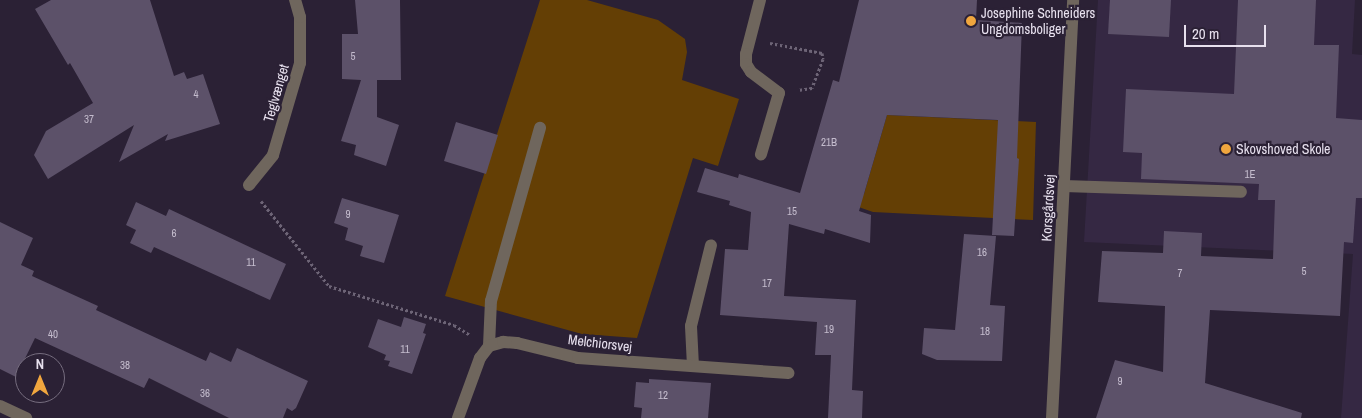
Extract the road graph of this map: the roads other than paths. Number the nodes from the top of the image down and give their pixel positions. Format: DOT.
graph roads {
  1 [pos="295,0"];
  2 [pos="760,0"];
  3 [pos="1073,0"];
  4 [pos="540,128"];
  5 [pos="761,154"];
  6 [pos="248,185"];
  7 [pos="1064,186"];
  8 [pos="1241,192"];
  9 [pos="711,245"];
  10 [pos="489,346"];
  11 [pos="693,366"];
  12 [pos="788,373"];
  13 [pos="0,406"];
  14 [pos="26,418"];
  15 [pos="458,418"];
  16 [pos="1052,418"];
  1 -- 6 [label="street, Teglvænget"];
  2 -- 5 [label="street"];
  3 -- 7 [label="street, Korsgårdsvej"];
  4 -- 10 [label="street"];
  7 -- 8 [label="street"];
  7 -- 16 [label="street, Korsgårdsvej"];
  9 -- 11 [label="street"];
  10 -- 11 [label="street, Melchiorsvej"];
  10 -- 15 [label="street"];
  11 -- 12 [label="street, Melchiorsvej"];
  13 -- 14 [label="street"];
}
